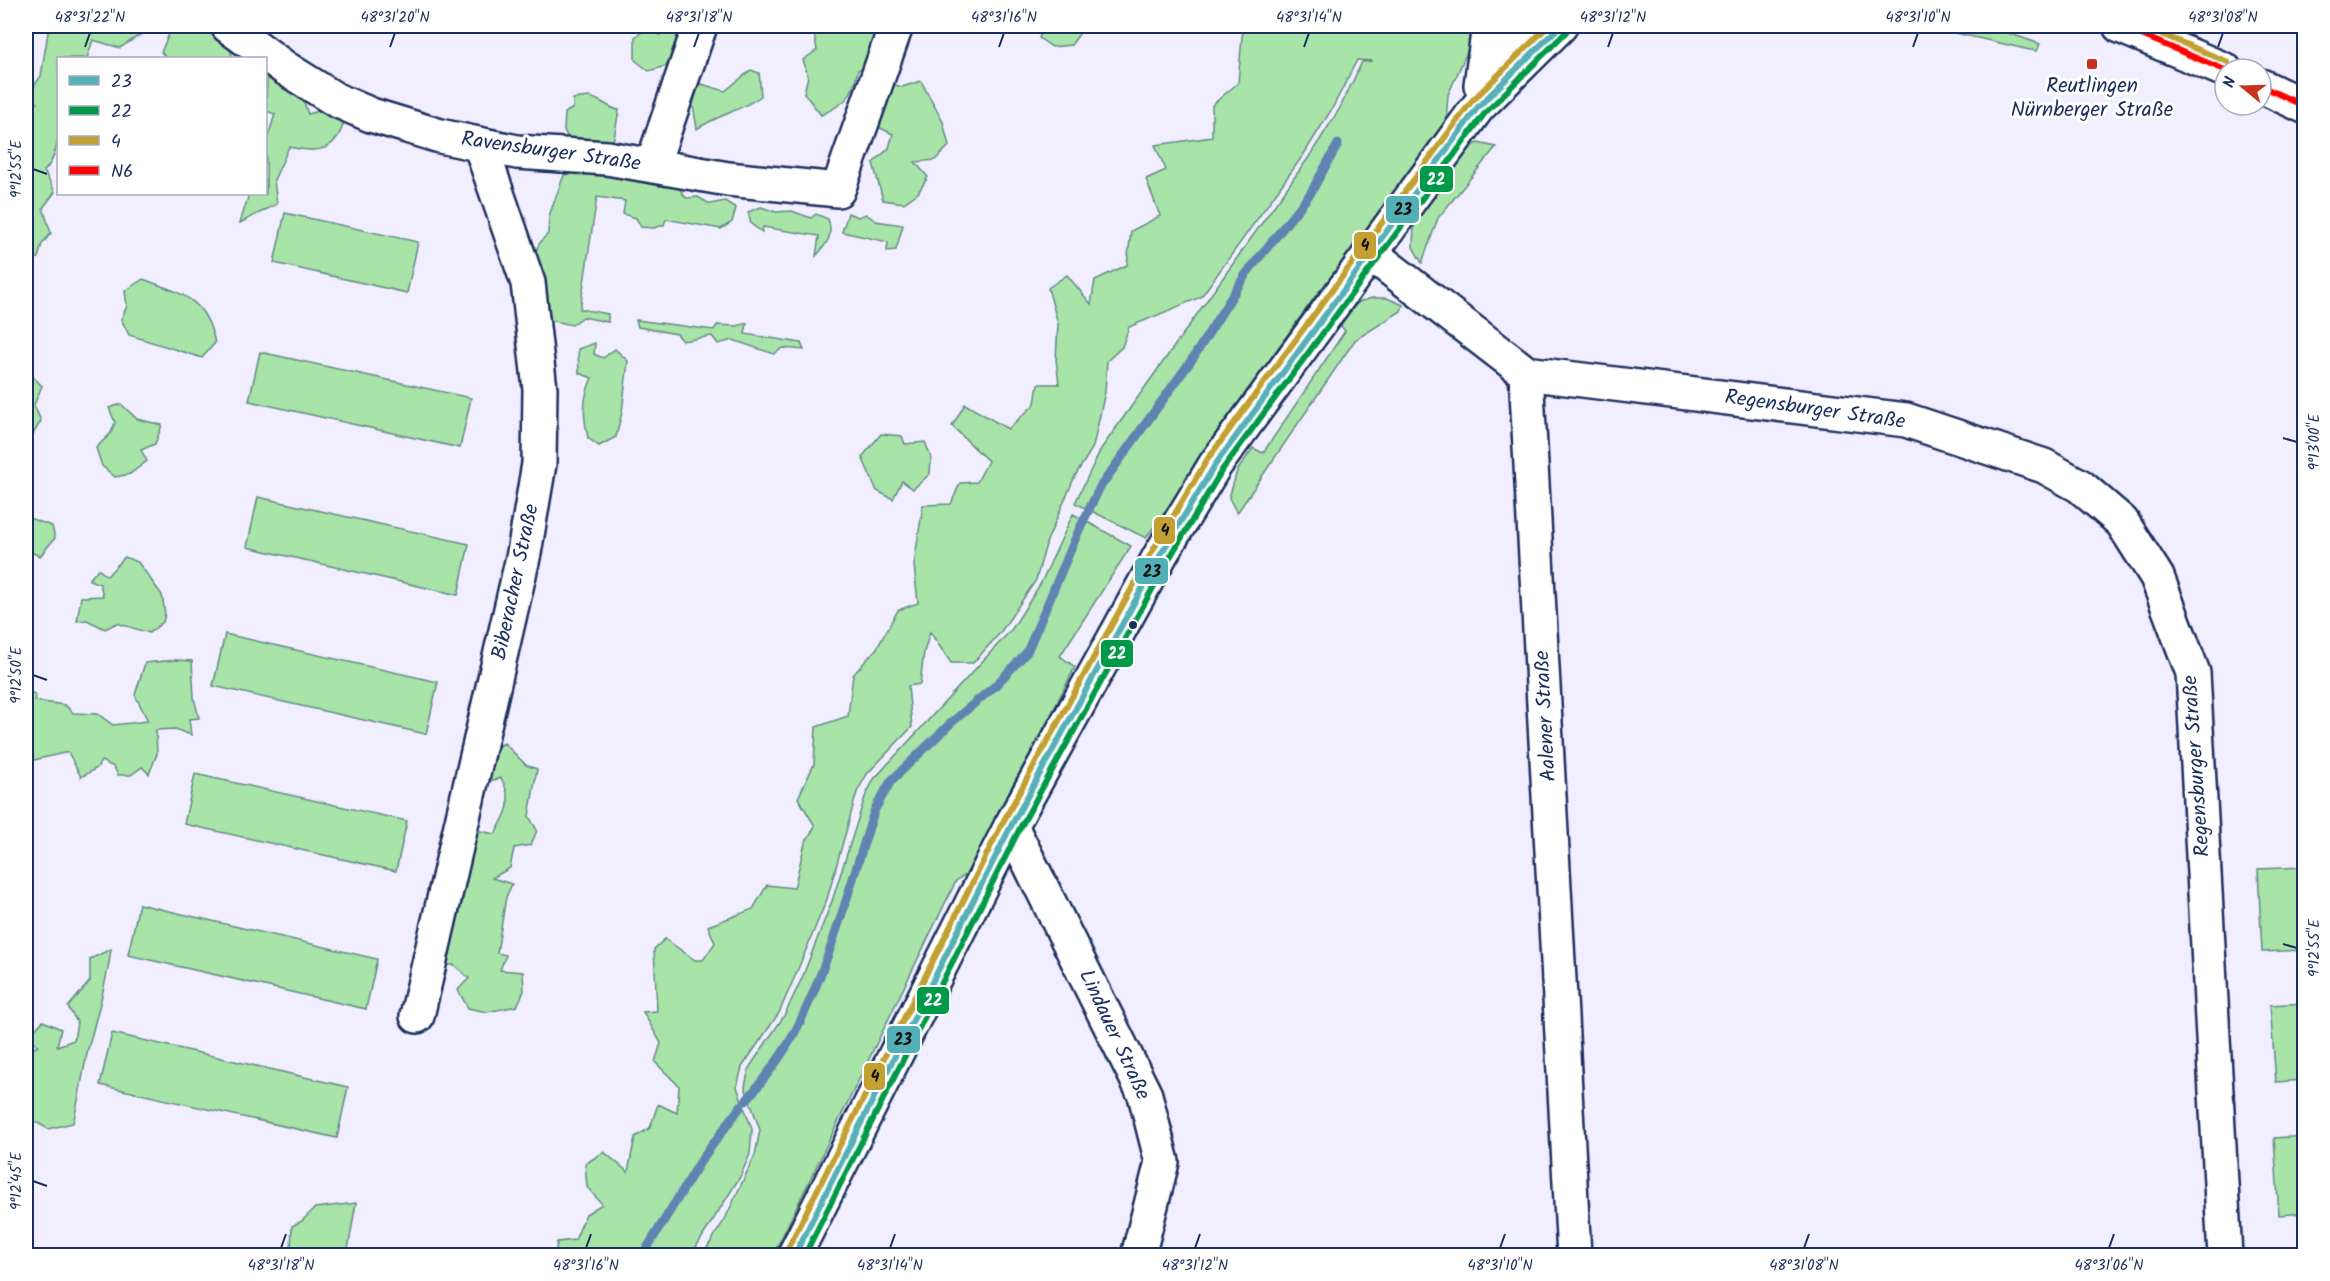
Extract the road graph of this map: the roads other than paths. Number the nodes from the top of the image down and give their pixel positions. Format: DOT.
graph roads {
  1 [pos="228,26"];
  2 [pos="700,26"];
  3 [pos="896,26"];
  4 [pos="1489,26"];
  5 [pos="1519,26"];
  6 [pos="1560,26"];
  7 [pos="2120,26"];
  8 [pos="2213,65"];
  9 [pos="2273,92"];
  10 [pos="2304,106"];
  11 [pos="1478,107"];
  12 [pos="481,147"];
  13 [pos="652,166"];
  14 [pos="1370,253"];
  15 [pos="1526,373"];
  16 [pos="1011,826"];
  17 [pos="417,1016"];
  18 [pos="794,1256"];
  19 [pos="1138,1256"];
  20 [pos="1574,1256"];
  21 [pos="2224,1256"];
  1 -- 12 [label="street, Ravensburger Straße"];
  2 -- 13 [label="street, Ravensburger Straße"];
  3 -- 13 [label="street, Ravensburger Straße"];
  4 -- 11 [label="street"];
  5 -- 11 [label="street"];
  6 -- 11 [label="street"];
  7 -- 8 [label="street"];
  9 -- 10 [label="street"];
  11 -- 14 [label="street"];
  12 -- 13 [label="street, Ravensburger Straße"];
  12 -- 17 [label="street, Biberacher Straße"];
  14 -- 15 [label="street"];
  14 -- 16 [label="street"];
  15 -- 20 [label="street, Aalener Straße"];
  15 -- 21 [label="street, Regensburger Straße"];
  16 -- 18 [label="street"];
  16 -- 19 [label="street, Lindauer Straße"];
}
